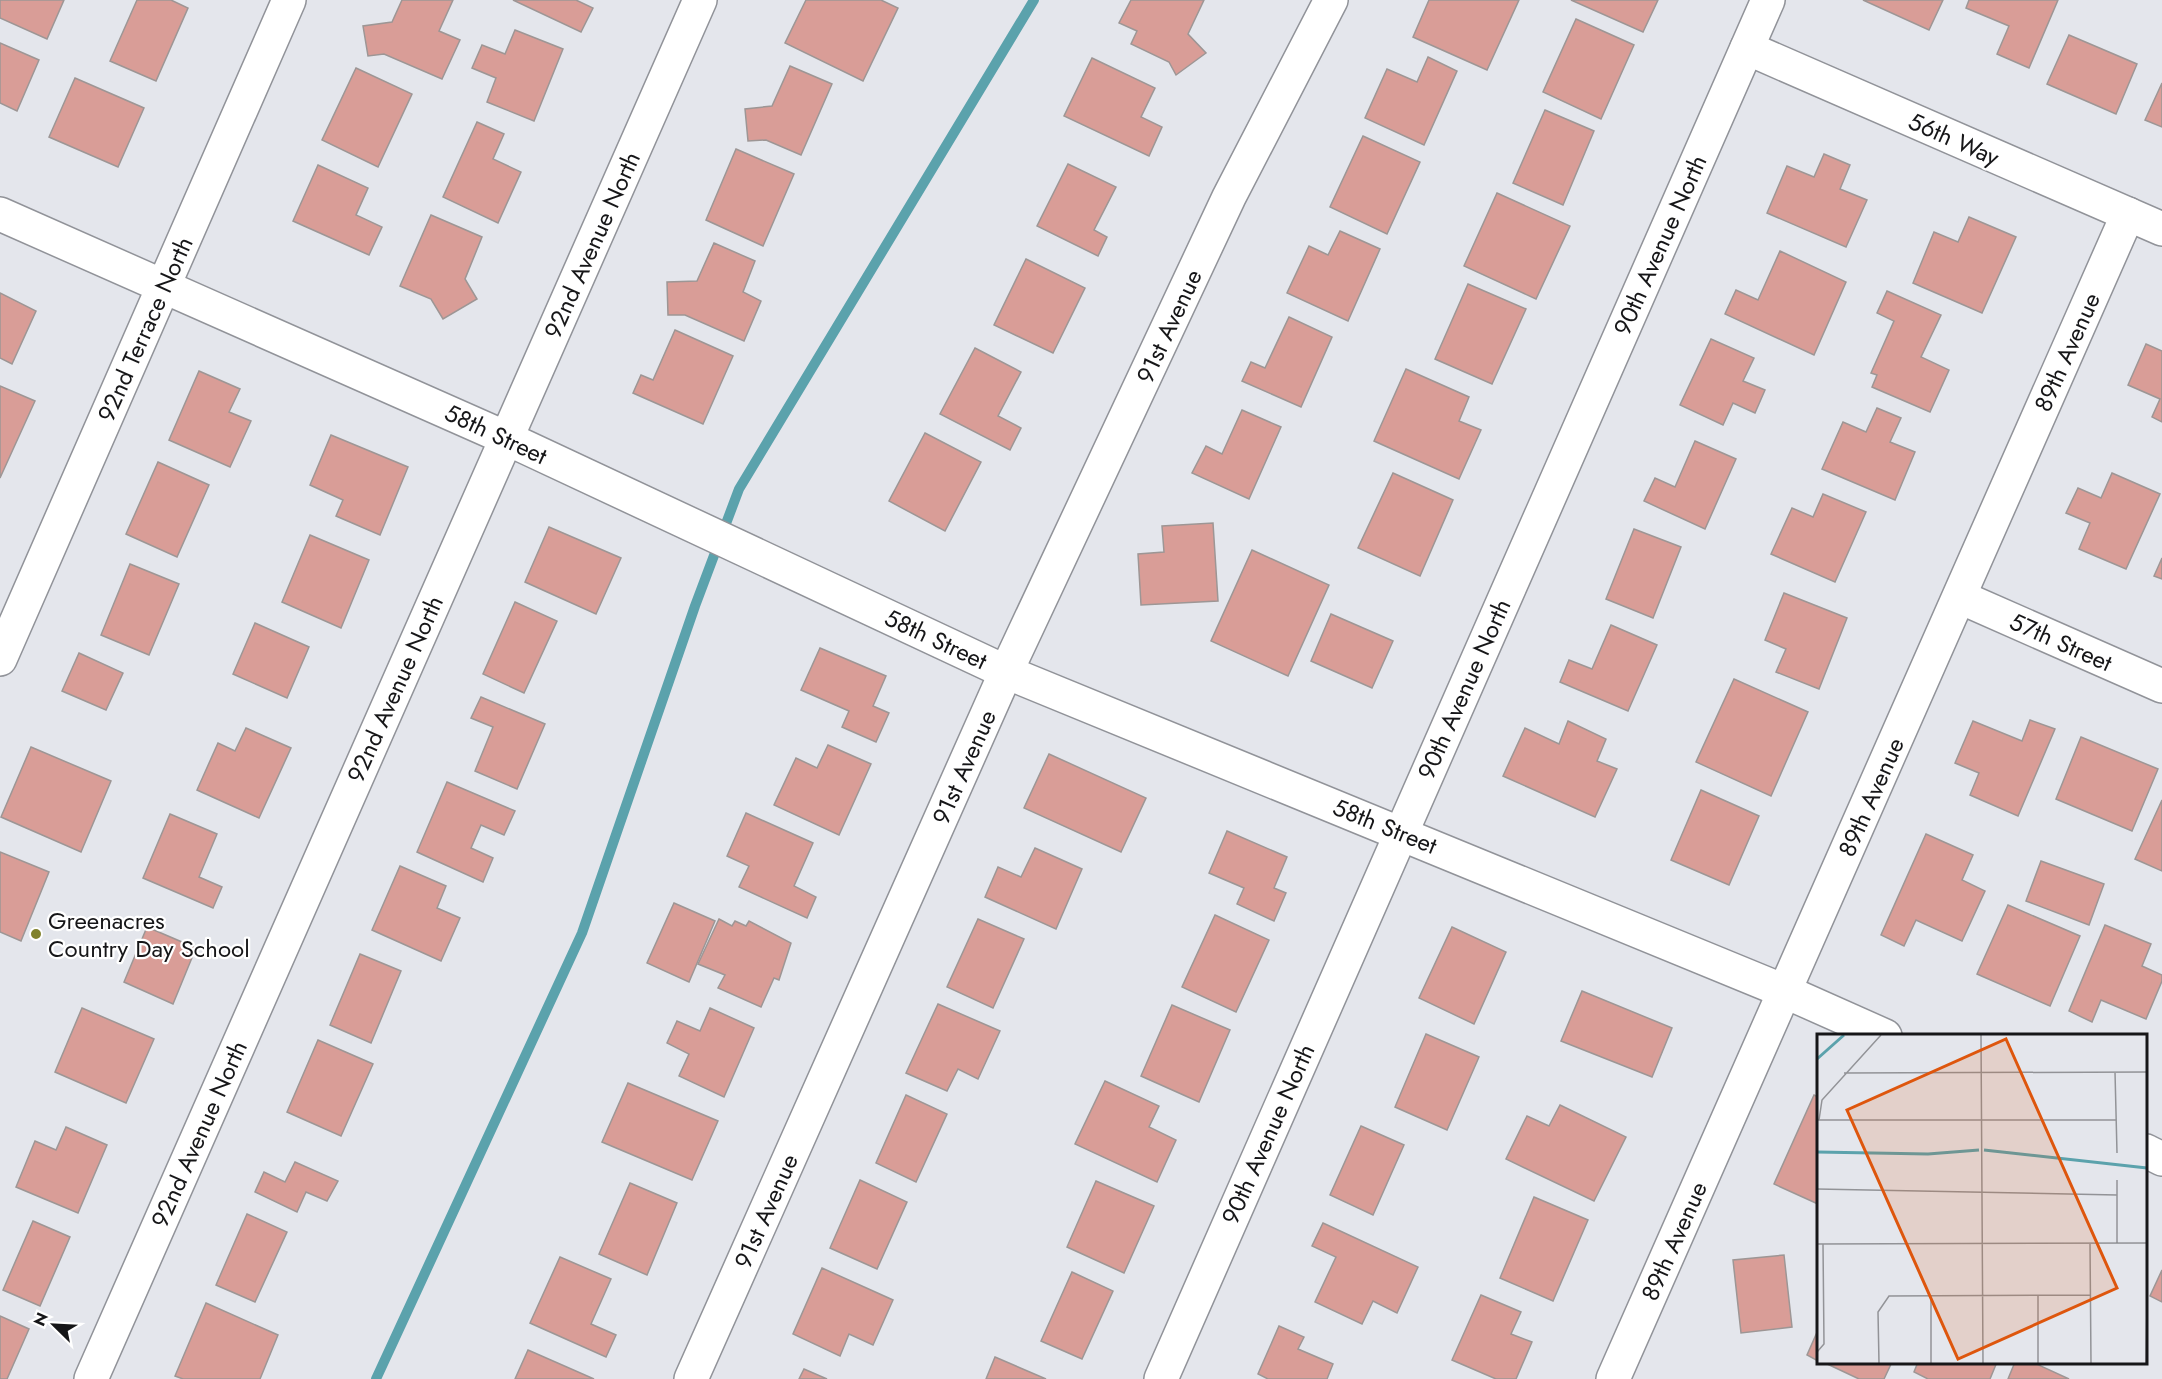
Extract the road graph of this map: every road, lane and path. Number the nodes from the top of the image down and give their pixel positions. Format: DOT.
graph roads {
  1 [pos="289,0"];
  2 [pos="700,0"];
  3 [pos="1331,0"];
  4 [pos="1768,0"];
  5 [pos="1747,48"];
  6 [pos="0,214"];
  7 [pos="2128,214"];
  8 [pos="2162,229"];
  9 [pos="164,286"];
  10 [pos="506,438"];
  11 [pos="1960,597"];
  12 [pos="0,658"];
  13 [pos="1006,672"];
  14 [pos="2162,686"];
  15 [pos="1401,833"];
  16 [pos="1784,991"];
  17 [pos="1883,1034"];
  18 [pos="2147,1153"];
  19 [pos="2162,1159"];
  20 [pos="1621,1376"];
  21 [pos="91,1379"];
  22 [pos="691,1379"];
  23 [pos="1161,1379"];
  1 -- 9 [label="street, 92nd Terrace North"];
  2 -- 10 [label="street, 92nd Avenue North"];
  3 -- 13 [label="street, 91st Avenue"];
  4 -- 5 [label="street, 90th Avenue North"];
  5 -- 7 [label="street, 56th Way"];
  5 -- 15 [label="street, 90th Avenue North"];
  6 -- 9 [label="street, 58th Street"];
  7 -- 8 [label="street, 56th Way"];
  7 -- 11 [label="street, 89th Avenue"];
  9 -- 10 [label="street, 58th Street"];
  9 -- 12 [label="street, 92nd Terrace North"];
  10 -- 13 [label="street, 58th Street"];
  10 -- 21 [label="street, 92nd Avenue North"];
  11 -- 14 [label="street, 57th Street"];
  11 -- 16 [label="street, 89th Avenue"];
  13 -- 15 [label="street, 58th Street"];
  13 -- 22 [label="street, 91st Avenue"];
  15 -- 16 [label="street, 58th Street"];
  15 -- 23 [label="street, 90th Avenue North"];
  16 -- 17 [label="street, 58th Street"];
  16 -- 20 [label="street, 89th Avenue"];
  18 -- 19 [label="street"];
}
